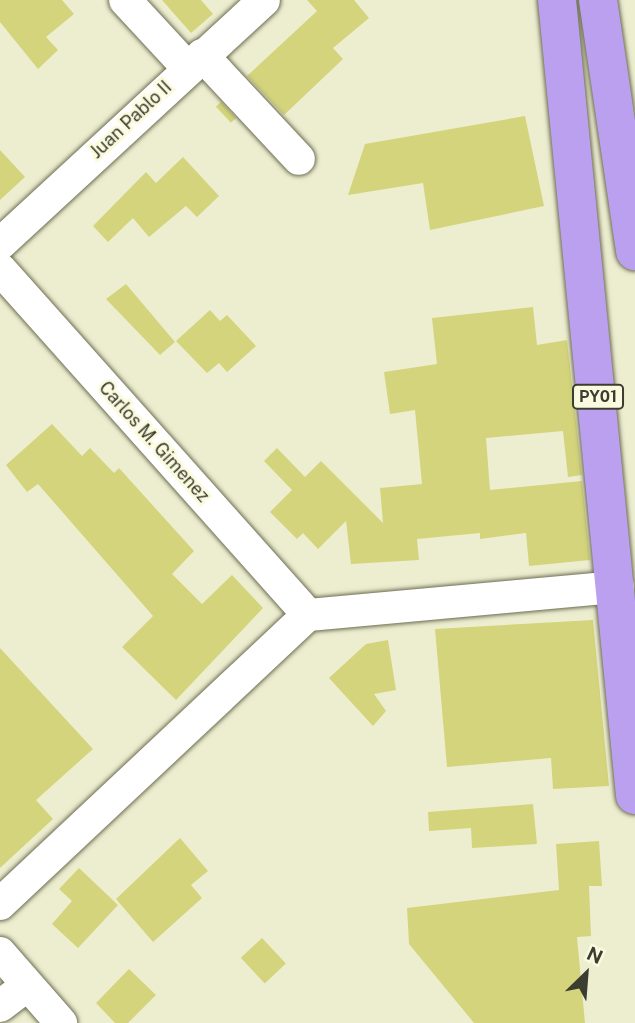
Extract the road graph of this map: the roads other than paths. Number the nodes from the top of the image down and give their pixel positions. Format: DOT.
graph roads {
  1 [pos="125,0"];
  2 [pos="264,0"];
  3 [pos="556,0"];
  4 [pos="598,0"];
  5 [pos="194,61"];
  6 [pos="299,159"];
  7 [pos="633,217"];
  8 [pos="0,243"];
  9 [pos="0,269"];
  10 [pos="618,587"];
  11 [pos="308,615"];
  12 [pos="635,795"];
  13 [pos="0,904"];
  14 [pos="0,953"];
  15 [pos="27,986"];
  16 [pos="0,1006"];
  17 [pos="61,1023"];
  1 -- 5 [label="street"];
  2 -- 5 [label="street, Juan Pablo II"];
  3 -- 10 [label="highway, PY01"];
  4 -- 7 [label="highway"];
  5 -- 6 [label="street"];
  5 -- 8 [label="street, Juan Pablo II"];
  9 -- 11 [label="street, Carlos M. Gimenez"];
  10 -- 11 [label="street"];
  10 -- 12 [label="highway, PY01"];
  11 -- 13 [label="street"];
  14 -- 15 [label="street"];
  15 -- 16 [label="street"];
  15 -- 17 [label="street"];
}
